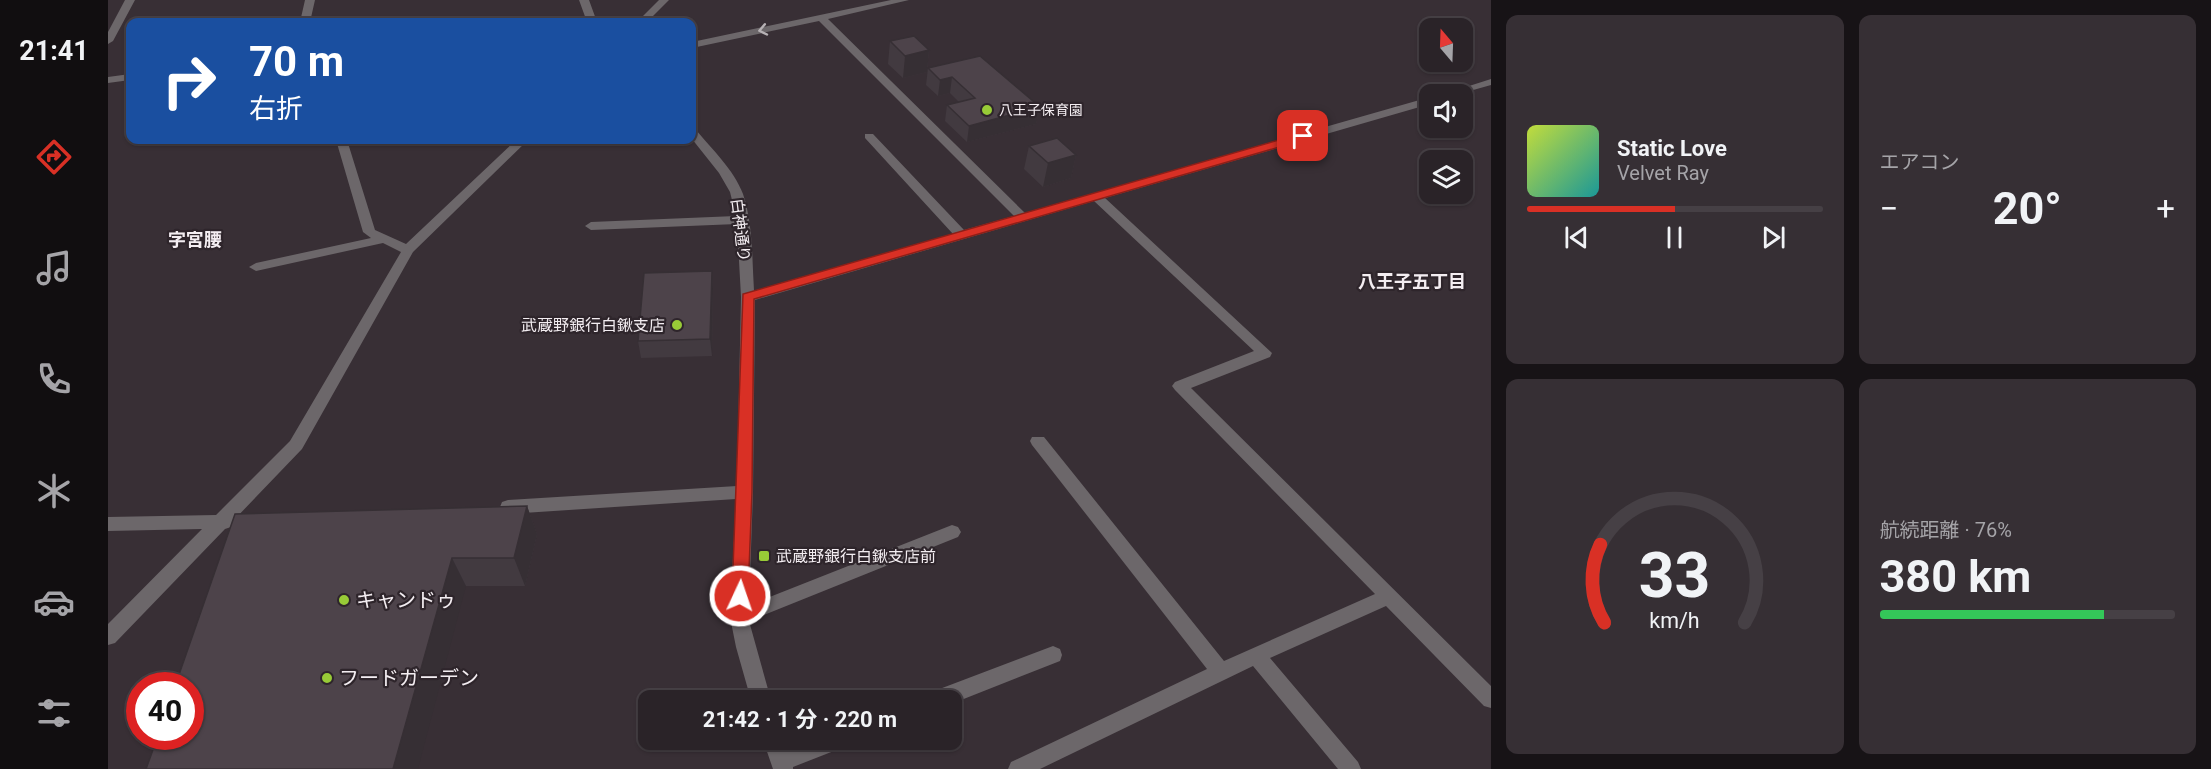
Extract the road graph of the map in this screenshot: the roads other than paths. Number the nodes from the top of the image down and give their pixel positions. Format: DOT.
graph roads {
  1 [pos="130,0"];
  2 [pos="310,0"];
  3 [pos="584,0"];
  4 [pos="664,0"];
  5 [pos="904,0"];
  6 [pos="306,18"];
  7 [pos="591,18"];
  8 [pos="646,18"];
  9 [pos="821,18"];
  10 [pos="108,41"];
  11 [pos="696,44"];
  12 [pos="126,78"];
  13 [pos="108,80"];
  14 [pos="1491,82"];
  15 [pos="1473,87"];
  16 [pos="1419,103"];
  17 [pos="869,136"];
  18 [pos="696,137"];
  19 [pos="342,144"];
  20 [pos="518,144"];
  21 [pos="1096,196"];
  22 [pos="1022,217"];
  23 [pos="743,220"];
  24 [pos="591,226"];
  25 [pos="961,235"];
  26 [pos="385,239"];
  27 [pos="408,250"];
  28 [pos="256,267"];
  29 [pos="748,297"];
  30 [pos="1038,441"];
  31 [pos="745,492"];
  32 [pos="496,508"];
  33 [pos="108,524"];
  34 [pos="234,526"];
  35 [pos="952,532"];
  36 [pos="1387,597"];
  37 [pos="739,616"];
  38 [pos="108,637"];
  39 [pos="1053,655"];
  40 [pos="1257,655"];
  41 [pos="1221,671"];
  42 [pos="758,690"];
  43 [pos="962,690"];
  44 [pos="1491,699"];
  45 [pos="776,750"];
  46 [pos="815,750"];
  47 [pos="781,765"];
  48 [pos="1018,769"];
  49 [pos="1351,769"];
  1 -- 10 [label="street"];
  2 -- 6 [label="street"];
  3 -- 7 [label="street"];
  4 -- 8 [label="street"];
  5 -- 9 [label="street"];
  9 -- 11 [label="street, one-way"];
  9 -- 22 [label="street"];
  12 -- 13 [label="street"];
  14 -- 15 [label="street"];
  16 -- 21 [label="street"];
  17 -- 25 [label="street"];
  18 -- 23 [label="street, 白神通り"];
  19 -- 26 [label="street"];
  20 -- 27 [label="street"];
  21 -- 22 [label="street"];
  21 -- 36 [label="street"];
  22 -- 25 [label="street"];
  23 -- 24 [label="street"];
  23 -- 29 [label="street, 白神通り"];
  25 -- 29 [label="street"];
  26 -- 27 [label="street"];
  26 -- 28 [label="street"];
  27 -- 34 [label="street"];
  29 -- 31 [label="street, 白神通り"];
  30 -- 41 [label="street"];
  31 -- 32 [label="street"];
  31 -- 37 [label="street, 白神通り"];
  33 -- 34 [label="street"];
  34 -- 38 [label="street"];
  35 -- 37 [label="street"];
  36 -- 40 [label="street"];
  36 -- 44 [label="street"];
  37 -- 42 [label="street, 白神通り"];
  39 -- 43 [label="street"];
  40 -- 41 [label="street"];
  40 -- 49 [label="street"];
  41 -- 48 [label="street"];
  45 -- 47 [label="street"];
  46 -- 47 [label="street"];
}
